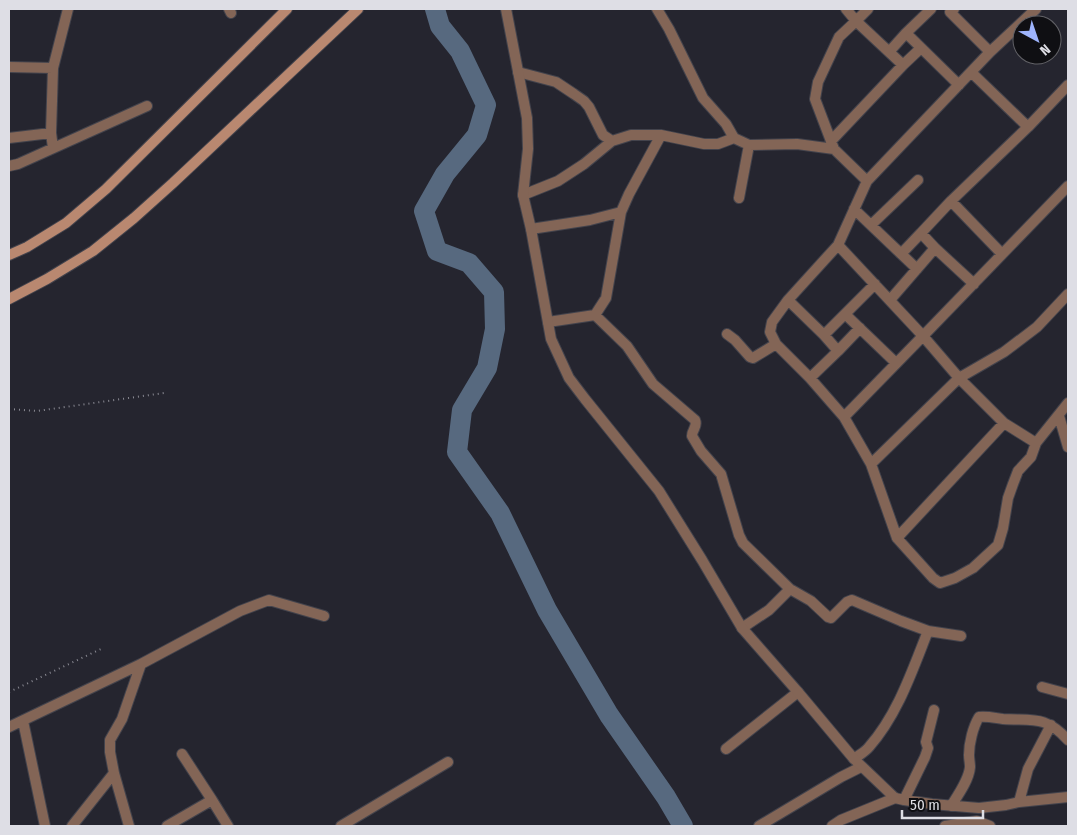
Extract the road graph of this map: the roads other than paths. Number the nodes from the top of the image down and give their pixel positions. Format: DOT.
graph roads {
  1 [pos="68,9"];
  2 [pos="287,9"];
  3 [pos="358,9"];
  4 [pos="506,9"];
  5 [pos="657,9"];
  6 [pos="846,9"];
  7 [pos="868,9"];
  8 [pos="931,9"];
  9 [pos="1036,9"];
  10 [pos="951,10"];
  11 [pos="856,21"];
  12 [pos="906,33"];
  13 [pos="921,48"];
  14 [pos="889,52"];
  15 [pos="990,52"];
  16 [pos="902,65"];
  17 [pos="9,68"];
  18 [pos="53,68"];
  19 [pos="518,72"];
  20 [pos="971,72"];
  21 [pos="959,85"];
  22 [pos="1068,85"];
  23 [pos="147,106"];
  24 [pos="1028,127"];
  25 [pos="51,133"];
  26 [pos="661,134"];
  27 [pos="9,138"];
  28 [pos="734,138"];
  29 [pos="612,141"];
  30 [pos="749,145"];
  31 [pos="833,145"];
  32 [pos="53,148"];
  33 [pos="9,166"];
  34 [pos="918,180"];
  35 [pos="867,181"];
  36 [pos="1068,186"];
  37 [pos="523,195"];
  38 [pos="739,198"];
  39 [pos="951,201"];
  40 [pos="854,209"];
  41 [pos="621,212"];
  42 [pos="871,225"];
  43 [pos="531,229"];
  44 [pos="921,233"];
  45 [pos="838,245"];
  46 [pos="935,248"];
  47 [pos="902,254"];
  48 [pos="1002,254"];
  49 [pos="9,255"];
  50 [pos="917,269"];
  51 [pos="875,284"];
  52 [pos="974,284"];
  53 [pos="1068,294"];
  54 [pos="9,299"];
  55 [pos="788,300"];
  56 [pos="890,300"];
  57 [pos="846,314"];
  58 [pos="595,315"];
  59 [pos="548,322"];
  60 [pos="860,328"];
  61 [pos="727,334"];
  62 [pos="824,335"];
  63 [pos="923,336"];
  64 [pos="776,344"];
  65 [pos="838,351"];
  66 [pos="896,363"];
  67 [pos="810,378"];
  68 [pos="959,378"];
  69 [pos="1068,403"];
  70 [pos="1058,416"];
  71 [pos="844,417"];
  72 [pos="1004,424"];
  73 [pos="1036,443"];
  74 [pos="1068,447"];
  75 [pos="870,464"];
  76 [pos="896,538"];
  77 [pos="790,589"];
  78 [pos="324,616"];
  79 [pos="742,628"];
  80 [pos="928,631"];
  81 [pos="961,636"];
  82 [pos="141,664"];
  83 [pos="1042,687"];
  84 [pos="798,692"];
  85 [pos="1068,694"];
  86 [pos="934,710"];
  87 [pos="23,721"];
  88 [pos="1051,724"];
  89 [pos="9,727"];
  90 [pos="1068,740"];
  91 [pos="726,749"];
  92 [pos="182,754"];
  93 [pos="448,762"];
  94 [pos="858,763"];
  95 [pos="114,773"];
  96 [pos="1068,797"];
  97 [pos="899,799"];
  98 [pos="212,800"];
  99 [pos="1019,802"];
  100 [pos="951,806"];
  101 [pos="979,808"];
  102 [pos="977,821"];
  103 [pos="179,823"];
  104 [pos="45,826"];
  105 [pos="72,826"];
  106 [pos="129,826"];
  107 [pos="167,826"];
  108 [pos="228,826"];
  109 [pos="341,826"];
  110 [pos="760,826"];
  111 [pos="832,826"];
  112 [pos="945,826"];
  113 [pos="990,826"];
  1 -- 18 [label="street"];
  2 -- 49 [label="main road"];
  3 -- 54 [label="main road"];
  4 -- 19 [label="street"];
  5 -- 28 [label="street"];
  6 -- 11 [label="street"];
  7 -- 11 [label="street"];
  8 -- 12 [label="street"];
  9 -- 15 [label="street"];
  10 -- 15 [label="street"];
  11 -- 14 [label="street"];
  11 -- 31 [label="street"];
  12 -- 13 [label="street"];
  12 -- 14 [label="street"];
  13 -- 16 [label="street"];
  13 -- 21 [label="street"];
  14 -- 16 [label="street"];
  15 -- 20 [label="street"];
  16 -- 31 [label="street"];
  17 -- 18 [label="street"];
  18 -- 25 [label="street"];
  19 -- 29 [label="street"];
  19 -- 37 [label="street"];
  20 -- 21 [label="street"];
  20 -- 24 [label="street"];
  21 -- 35 [label="street"];
  22 -- 24 [label="street"];
  23 -- 32 [label="street"];
  24 -- 39 [label="street"];
  25 -- 27 [label="street"];
  25 -- 32 [label="street"];
  26 -- 28 [label="street"];
  26 -- 29 [label="street"];
  26 -- 41 [label="street"];
  28 -- 30 [label="street"];
  29 -- 37 [label="street"];
  30 -- 31 [label="street"];
  30 -- 38 [label="street"];
  31 -- 35 [label="street"];
  32 -- 33 [label="street"];
  34 -- 42 [label="street"];
  35 -- 40 [label="street"];
  36 -- 48 [label="street"];
  37 -- 43 [label="street"];
  39 -- 44 [label="street"];
  39 -- 48 [label="street"];
  40 -- 42 [label="street"];
  40 -- 45 [label="street"];
  41 -- 43 [label="street"];
  41 -- 58 [label="street"];
  42 -- 47 [label="street"];
  43 -- 59 [label="street"];
  44 -- 46 [label="street"];
  44 -- 47 [label="street"];
  45 -- 51 [label="street"];
  45 -- 55 [label="street"];
  46 -- 50 [label="street"];
  46 -- 52 [label="street"];
  47 -- 50 [label="street"];
  48 -- 52 [label="street"];
  50 -- 56 [label="street"];
  51 -- 56 [label="street"];
  51 -- 57 [label="street"];
  52 -- 63 [label="street"];
  53 -- 68 [label="street"];
  55 -- 62 [label="street"];
  55 -- 64 [label="street"];
  56 -- 63 [label="street"];
  57 -- 60 [label="street"];
  57 -- 62 [label="street"];
  58 -- 59 [label="street"];
  58 -- 77 [label="street"];
  59 -- 79 [label="street"];
  60 -- 65 [label="street"];
  60 -- 66 [label="street"];
  61 -- 64 [label="street"];
  62 -- 65 [label="street"];
  63 -- 66 [label="street"];
  63 -- 68 [label="street"];
  64 -- 67 [label="street"];
  65 -- 67 [label="street"];
  66 -- 71 [label="street"];
  67 -- 71 [label="street"];
  68 -- 72 [label="street"];
  68 -- 75 [label="street"];
  69 -- 70 [label="street"];
  70 -- 73 [label="street"];
  70 -- 74 [label="street"];
  71 -- 75 [label="street"];
  72 -- 73 [label="street"];
  72 -- 76 [label="street"];
  73 -- 76 [label="street"];
  75 -- 76 [label="street"];
  77 -- 79 [label="street"];
  77 -- 80 [label="street"];
  78 -- 82 [label="street"];
  79 -- 84 [label="street"];
  80 -- 81 [label="street"];
  80 -- 94 [label="street"];
  82 -- 87 [label="street"];
  82 -- 95 [label="street"];
  83 -- 85 [label="street"];
  84 -- 91 [label="street"];
  84 -- 94 [label="street"];
  86 -- 97 [label="street"];
  87 -- 89 [label="street"];
  87 -- 104 [label="street"];
  88 -- 90 [label="street"];
  88 -- 99 [label="street"];
  88 -- 100 [label="street"];
  92 -- 98 [label="street"];
  93 -- 109 [label="street"];
  94 -- 97 [label="street"];
  94 -- 110 [label="street"];
  95 -- 105 [label="street"];
  95 -- 106 [label="street"];
  96 -- 99 [label="street"];
  97 -- 100 [label="street"];
  97 -- 111 [label="street"];
  98 -- 103 [label="street"];
  98 -- 108 [label="street"];
  99 -- 101 [label="street"];
  100 -- 101 [label="street"];
  101 -- 102 [label="street"];
  102 -- 112 [label="street"];
  102 -- 113 [label="street"];
  103 -- 107 [label="street"];
}
